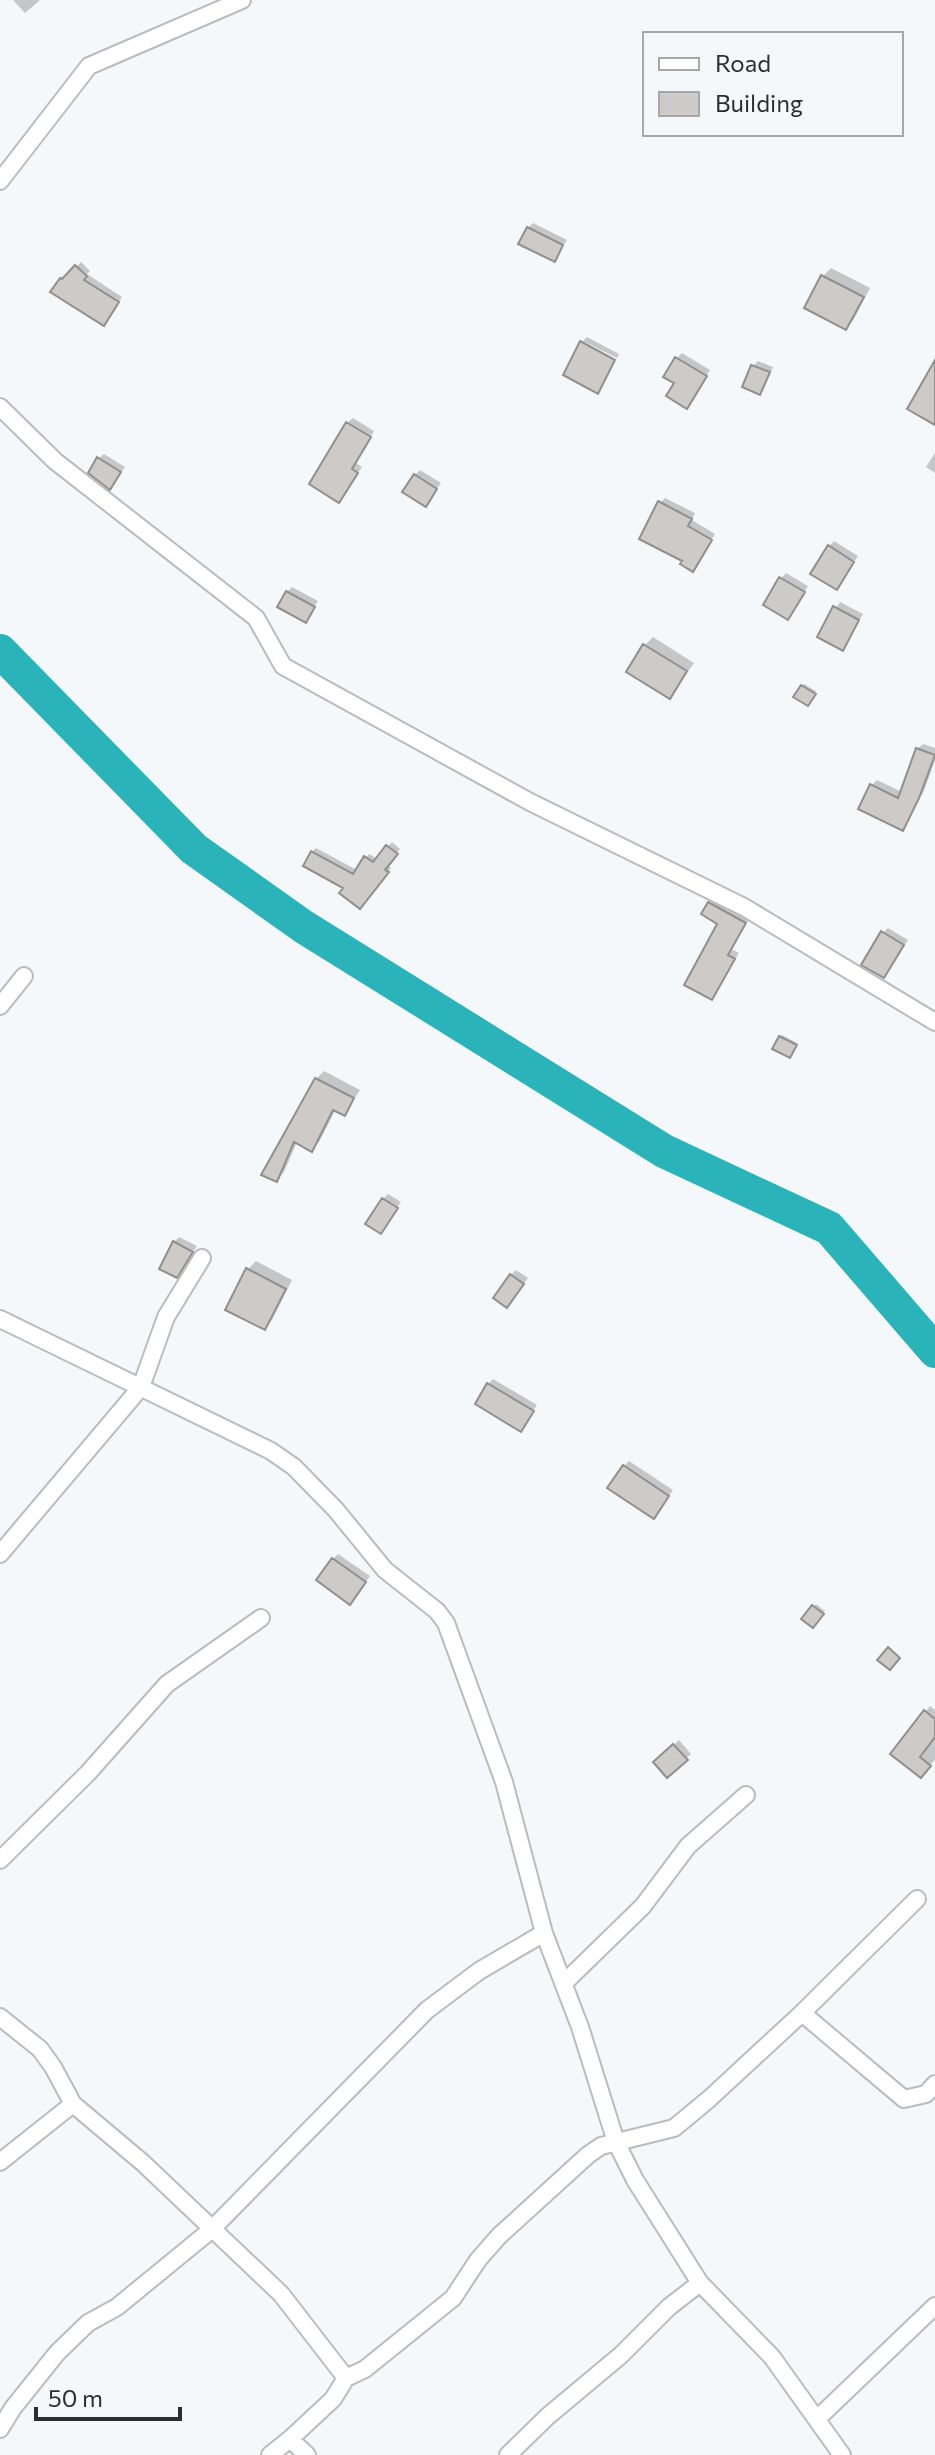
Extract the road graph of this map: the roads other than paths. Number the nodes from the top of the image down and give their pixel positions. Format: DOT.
graph roads {
  1 [pos="242,0"];
  2 [pos="0,181"];
  3 [pos="0,407"];
  4 [pos="24,976"];
  5 [pos="0,1006"];
  6 [pos="935,1022"];
  7 [pos="202,1258"];
  8 [pos="0,1319"];
  9 [pos="141,1387"];
  10 [pos="0,1554"];
  11 [pos="261,1618"];
  12 [pos="746,1795"];
  13 [pos="0,1860"];
  14 [pos="917,1899"];
  15 [pos="544,1933"];
  16 [pos="564,1983"];
  17 [pos="802,2013"];
  18 [pos="0,2017"];
  19 [pos="935,2084"];
  20 [pos="73,2104"];
  21 [pos="616,2142"];
  22 [pos="0,2162"];
  23 [pos="211,2230"];
  24 [pos="700,2283"];
  25 [pos="935,2306"];
  26 [pos="346,2378"];
  27 [pos="818,2418"];
  28 [pos="0,2429"];
  29 [pos="290,2439"];
  30 [pos="270,2455"];
  31 [pos="307,2455"];
  32 [pos="508,2455"];
  33 [pos="842,2455"];
  1 -- 2 [label="street"];
  3 -- 6 [label="street"];
  4 -- 5 [label="street"];
  7 -- 9 [label="street"];
  8 -- 9 [label="street"];
  9 -- 10 [label="street"];
  9 -- 15 [label="street"];
  11 -- 13 [label="street"];
  12 -- 16 [label="street"];
  14 -- 17 [label="street"];
  15 -- 16 [label="street"];
  15 -- 23 [label="street"];
  16 -- 21 [label="street"];
  17 -- 19 [label="street"];
  17 -- 21 [label="street"];
  18 -- 20 [label="street"];
  20 -- 22 [label="street"];
  20 -- 23 [label="street"];
  21 -- 24 [label="street"];
  21 -- 26 [label="street"];
  23 -- 26 [label="street"];
  23 -- 28 [label="street"];
  24 -- 27 [label="street"];
  24 -- 32 [label="street"];
  25 -- 27 [label="street"];
  26 -- 29 [label="street"];
  27 -- 33 [label="street"];
  29 -- 30 [label="street"];
  29 -- 31 [label="street"];
}
